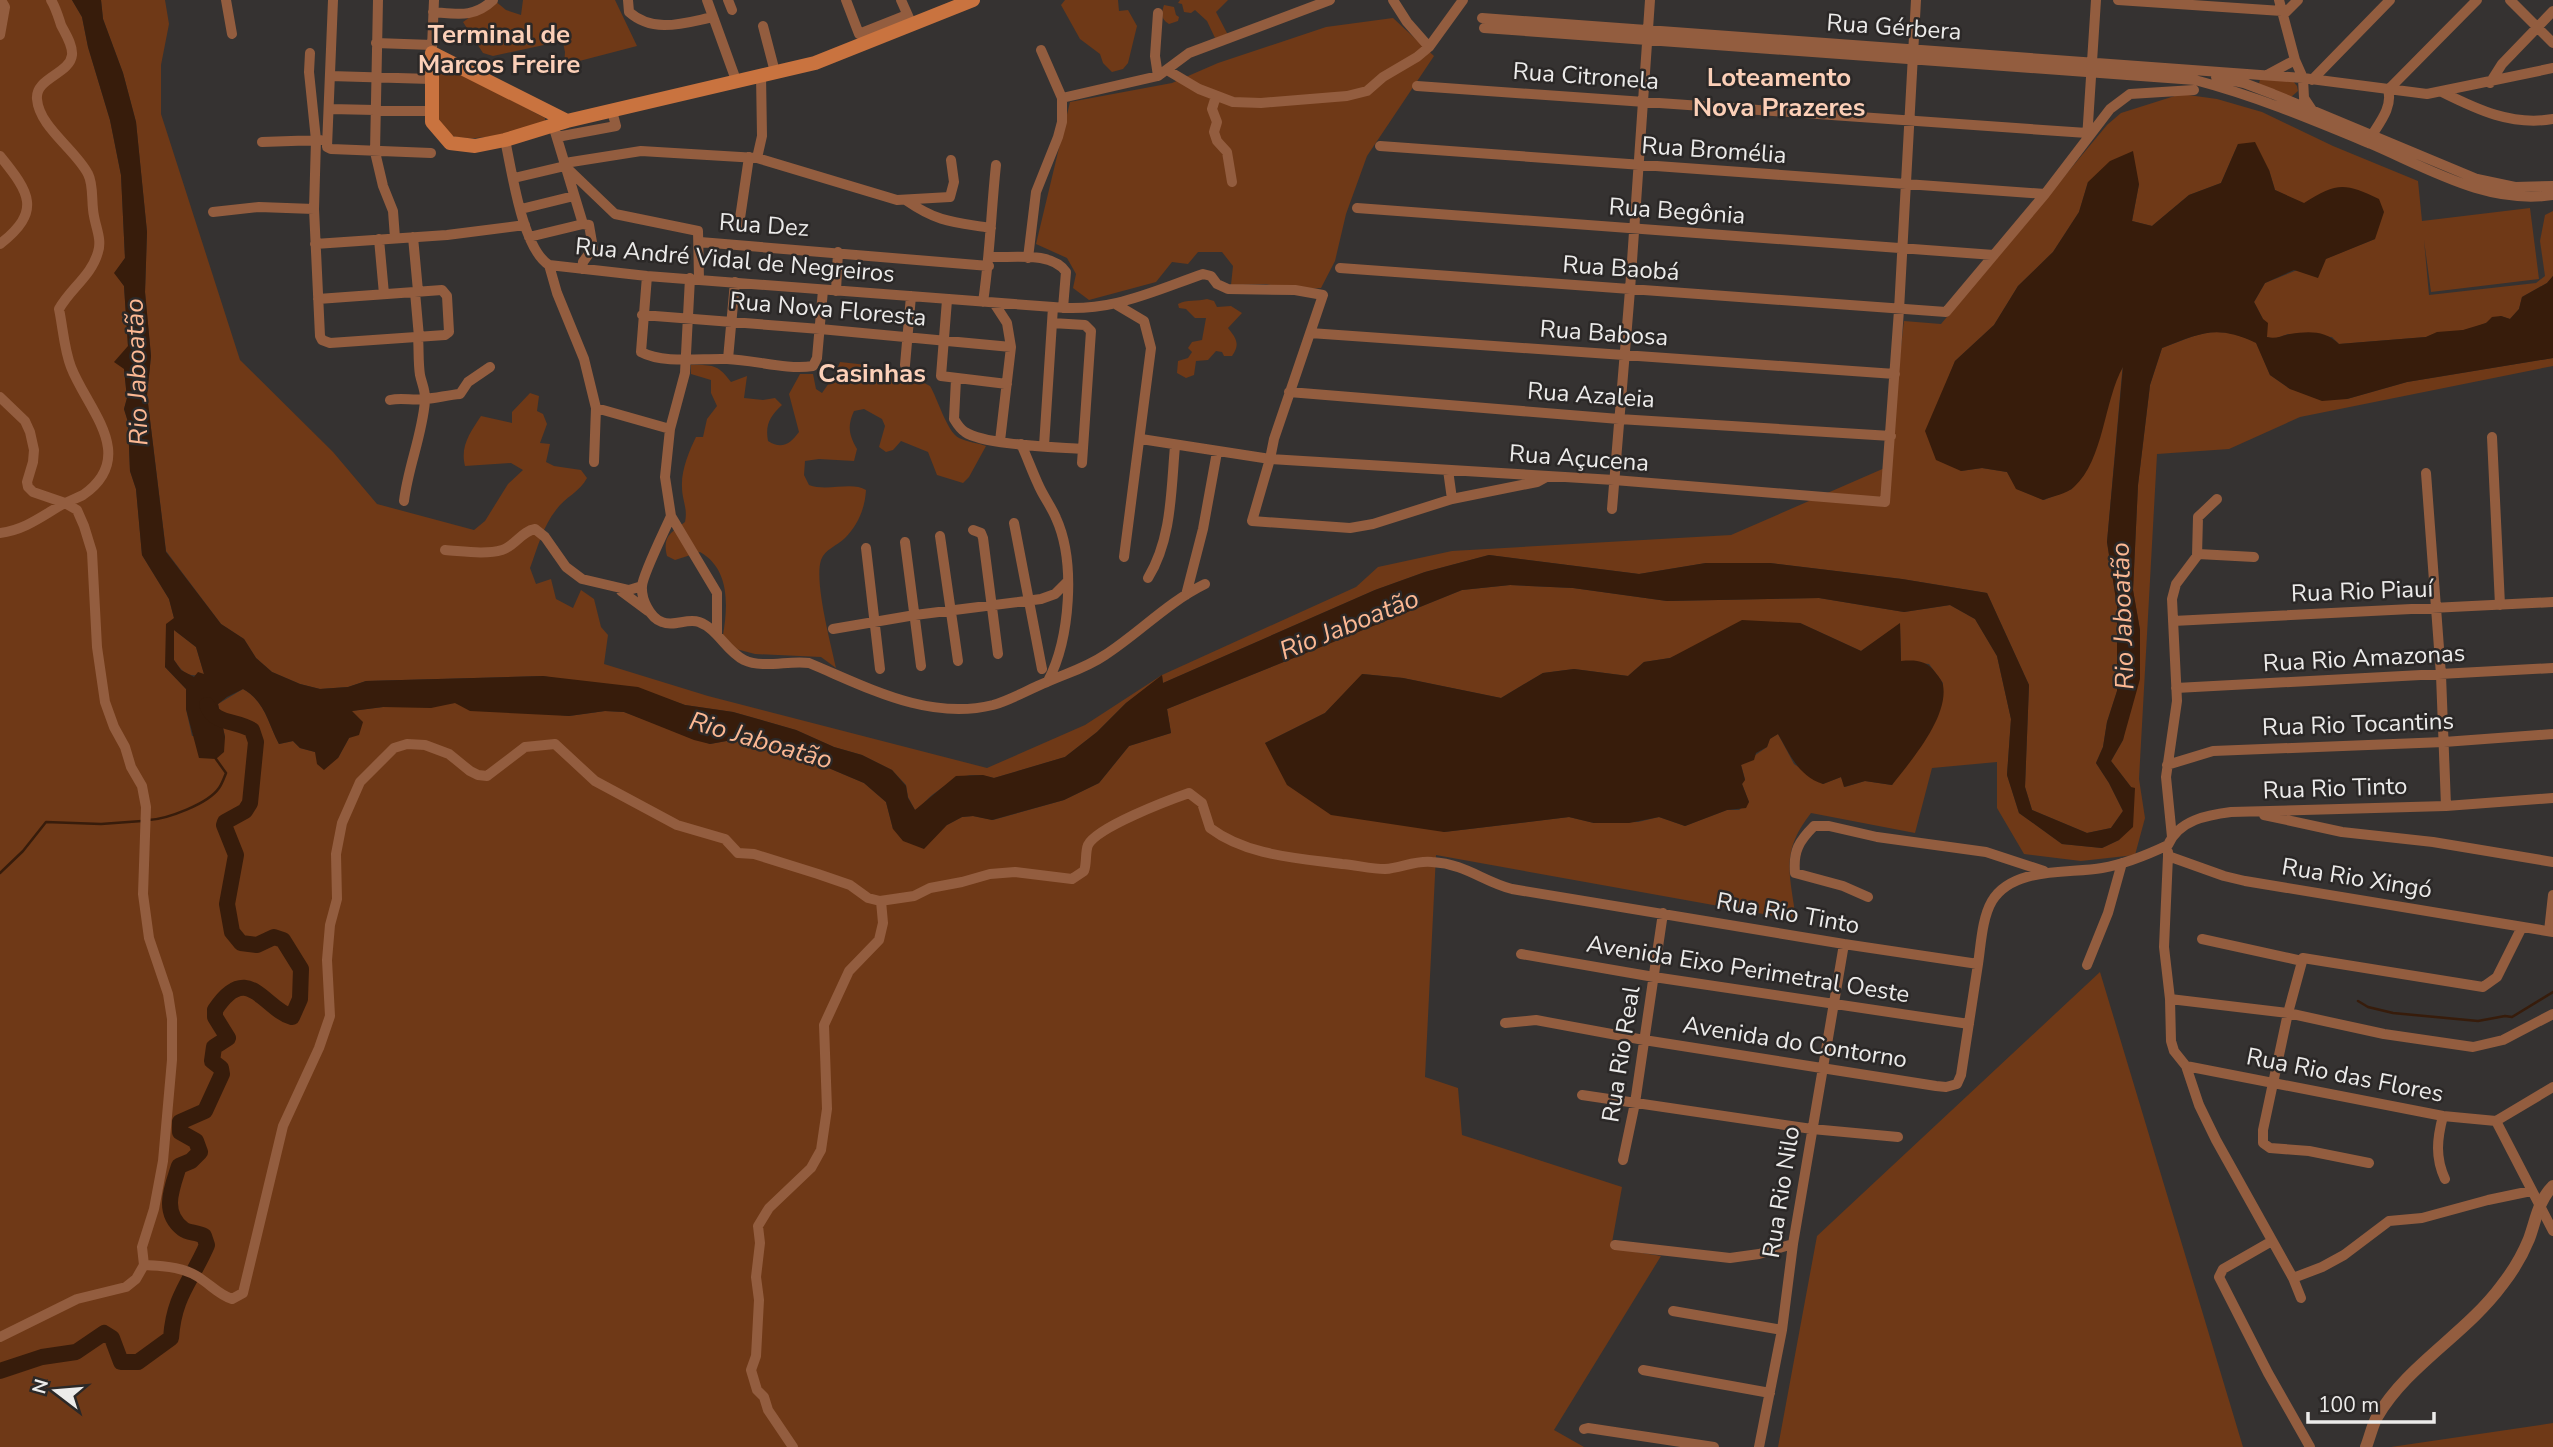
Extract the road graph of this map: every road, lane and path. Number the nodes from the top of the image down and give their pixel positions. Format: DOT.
graph roads {
  1 [pos="1,0"];
  2 [pos="51,0"];
  3 [pos="226,0"];
  4 [pos="333,0"];
  5 [pos="378,0"];
  6 [pos="434,0"];
  7 [pos="494,0"];
  8 [pos="628,0"];
  9 [pos="707,0"];
  10 [pos="901,0"];
  11 [pos="1330,0"];
  12 [pos="1393,0"];
  13 [pos="1462,0"];
  14 [pos="1650,0"];
  15 [pos="1916,0"];
  16 [pos="2096,0"];
  17 [pos="2118,0"];
  18 [pos="2298,0"];
  19 [pos="2390,0"];
  20 [pos="2477,0"];
  21 [pos="2510,0"];
  22 [pos="850,1"];
  23 [pos="966,1"];
  24 [pos="2281,9"];
  25 [pos="2553,11"];
  26 [pos="433,12"];
  27 [pos="1158,13"];
  28 [pos="713,17"];
  29 [pos="909,20"];
  30 [pos="763,26"];
  31 [pos="2537,27"];
  32 [pos="1648,31"];
  33 [pos="0,34"];
  34 [pos="232,34"];
  35 [pos="1647,42"];
  36 [pos="376,43"];
  37 [pos="2553,43"];
  38 [pos="1429,47"];
  39 [pos="432,49"];
  40 [pos="1041,50"];
  41 [pos="310,53"];
  42 [pos="1913,54"];
  43 [pos="2295,60"];
  44 [pos="2092,67"];
  45 [pos="2553,68"];
  46 [pos="2185,70"];
  47 [pos="1162,73"];
  48 [pos="768,74"];
  49 [pos="2269,75"];
  50 [pos="330,76"];
  51 [pos="375,78"];
  52 [pos="431,79"];
  53 [pos="2308,79"];
  54 [pos="736,80"];
  55 [pos="2490,83"];
  56 [pos="1416,86"];
  57 [pos="2194,90"];
  58 [pos="2388,90"];
  59 [pos="2442,92"];
  60 [pos="1216,96"];
  61 [pos="1062,98"];
  62 [pos="1643,101"];
  63 [pos="330,109"];
  64 [pos="375,110"];
  65 [pos="2312,110"];
  66 [pos="430,111"];
  67 [pos="2553,118"];
  68 [pos="1910,120"];
  69 [pos="559,128"];
  70 [pos="2372,135"];
  71 [pos="2087,136"];
  72 [pos="327,139"];
  73 [pos="316,140"];
  74 [pos="505,140"];
  75 [pos="262,142"];
  76 [pos="1380,146"];
  77 [pos="375,152"];
  78 [pos="431,153"];
  79 [pos="0,156"];
  80 [pos="753,157"];
  81 [pos="951,160"];
  82 [pos="996,165"];
  83 [pos="565,166"];
  84 [pos="1639,166"];
  85 [pos="514,178"];
  86 [pos="1232,182"];
  87 [pos="1906,185"];
  88 [pos="2553,186"];
  89 [pos="2045,194"];
  90 [pos="2553,195"];
  91 [pos="574,197"];
  92 [pos="907,201"];
  93 [pos="1357,208"];
  94 [pos="314,209"];
  95 [pos="521,209"];
  96 [pos="213,212"];
  97 [pos="583,224"];
  98 [pos="525,225"];
  99 [pos="739,225"];
  100 [pos="990,228"];
  101 [pos="1634,229"];
  102 [pos="413,237"];
  103 [pos="529,237"];
  104 [pos="395,238"];
  105 [pos="379,239"];
  106 [pos="700,242"];
  107 [pos="0,244"];
  108 [pos="315,244"];
  109 [pos="1903,248"];
  110 [pos="838,252"];
  111 [pos="1994,255"];
  112 [pos="1028,258"];
  113 [pos="989,261"];
  114 [pos="549,265"];
  115 [pos="1340,268"];
  116 [pos="582,269"];
  117 [pos="647,276"];
  118 [pos="694,279"];
  119 [pos="735,282"];
  120 [pos="823,290"];
  121 [pos="1630,290"];
  122 [pos="836,291"];
  123 [pos="416,292"];
  124 [pos="384,294"];
  125 [pos="911,296"];
  126 [pos="318,299"];
  127 [pos="947,300"];
  128 [pos="989,303"];
  129 [pos="1117,304"];
  130 [pos="1058,308"];
  131 [pos="1899,310"];
  132 [pos="642,315"];
  133 [pos="687,320"];
  134 [pos="731,322"];
  135 [pos="1052,323"];
  136 [pos="820,329"];
  137 [pos="1310,333"];
  138 [pos="419,337"];
  139 [pos="907,337"];
  140 [pos="944,340"];
  141 [pos="1011,347"];
  142 [pos="1625,356"];
  143 [pos="685,359"];
  144 [pos="728,359"];
  145 [pos="905,365"];
  146 [pos="490,367"];
  147 [pos="1895,374"];
  148 [pos="956,379"];
  149 [pos="1007,384"];
  150 [pos="1289,392"];
  151 [pos="0,397"];
  152 [pos="426,399"];
  153 [pos="390,400"];
  154 [pos="596,408"];
  155 [pos="1619,419"];
  156 [pos="670,429"];
  157 [pos="1891,436"];
  158 [pos="2491,437"];
  159 [pos="1141,439"];
  160 [pos="1000,441"];
  161 [pos="1021,444"];
  162 [pos="1044,446"];
  163 [pos="1175,446"];
  164 [pos="1082,449"];
  165 [pos="1217,452"];
  166 [pos="1267,459"];
  167 [pos="593,462"];
  168 [pos="1082,463"];
  169 [pos="1448,470"];
  170 [pos="2426,473"];
  171 [pos="1548,476"];
  172 [pos="1614,480"];
  173 [pos="1452,499"];
  174 [pos="2217,499"];
  175 [pos="404,501"];
  176 [pos="65,503"];
  177 [pos="1612,509"];
  178 [pos="671,516"];
  179 [pos="1014,523"];
  180 [pos="973,530"];
  181 [pos="0,533"];
  182 [pos="940,536"];
  183 [pos="905,542"];
  184 [pos="866,548"];
  185 [pos="445,550"];
  186 [pos="2197,554"];
  187 [pos="1124,557"];
  188 [pos="2254,557"];
  189 [pos="1148,578"];
  190 [pos="1067,582"];
  191 [pos="1205,584"];
  192 [pos="642,586"];
  193 [pos="618,589"];
  194 [pos="1186,595"];
  195 [pos="1028,601"];
  196 [pos="2553,602"];
  197 [pos="2500,605"];
  198 [pos="992,606"];
  199 [pos="2436,609"];
  200 [pos="649,611"];
  201 [pos="951,611"];
  202 [pos="915,615"];
  203 [pos="2173,621"];
  204 [pos="875,622"];
  205 [pos="833,629"];
  206 [pos="717,635"];
  207 [pos="998,654"];
  208 [pos="1059,654"];
  209 [pos="958,662"];
  210 [pos="921,666"];
  211 [pos="2553,667"];
  212 [pos="880,669"];
  213 [pos="1042,669"];
  214 [pos="1072,674"];
  215 [pos="2441,675"];
  216 [pos="1048,681"];
  217 [pos="2176,688"];
  218 [pos="2553,734"];
  219 [pos="2444,741"];
  220 [pos="2167,765"];
  221 [pos="2553,798"];
  222 [pos="2446,806"];
  223 [pos="2249,812"];
  224 [pos="2169,846"];
  225 [pos="2553,862"];
  226 [pos="2122,863"];
  227 [pos="2045,872"];
  228 [pos="2553,895"];
  229 [pos="1868,897"];
  230 [pos="881,901"];
  231 [pos="1663,913"];
  232 [pos="2522,927"];
  233 [pos="2551,932"];
  234 [pos="2202,939"];
  235 [pos="1844,944"];
  236 [pos="1521,954"];
  237 [pos="2303,959"];
  238 [pos="1978,964"];
  239 [pos="2087,965"];
  240 [pos="1654,977"];
  241 [pos="2170,999"];
  242 [pos="1834,1004"];
  243 [pos="2288,1013"];
  244 [pos="2553,1014"];
  245 [pos="1505,1023"];
  246 [pos="1969,1024"];
  247 [pos="1644,1040"];
  248 [pos="2186,1066"];
  249 [pos="1824,1067"];
  250 [pos="2273,1082"];
  251 [pos="2550,1089"];
  252 [pos="1582,1095"];
  253 [pos="2553,1100"];
  254 [pos="1635,1103"];
  255 [pos="2443,1116"];
  256 [pos="2496,1121"];
  257 [pos="1812,1129"];
  258 [pos="1898,1137"];
  259 [pos="1623,1160"];
  260 [pos="2369,1163"];
  261 [pos="2445,1179"];
  262 [pos="2553,1186"];
  263 [pos="2531,1192"];
  264 [pos="2539,1205"];
  265 [pos="2553,1231"];
  266 [pos="2272,1241"];
  267 [pos="1793,1244"];
  268 [pos="1615,1245"];
  269 [pos="145,1265"];
  270 [pos="2293,1278"];
  271 [pos="2301,1298"];
  272 [pos="1673,1311"];
  273 [pos="1782,1330"];
  274 [pos="0,1336"];
  275 [pos="1643,1370"];
  276 [pos="1770,1393"];
  277 [pos="1584,1429"];
  278 [pos="793,1447"];
  279 [pos="1714,1447"];
  280 [pos="1759,1447"];
  281 [pos="2310,1447"];
  282 [pos="2366,1447"];
  1 -- 33 [label="street"];
  2 -- 176 [label="street"];
  3 -- 34 [label="street"];
  4 -- 50 [label="street"];
  5 -- 36 [label="street"];
  6 -- 26 [label="street"];
  7 -- 26 [label="street"];
  8 -- 28 [label="street"];
  9 -- 28 [label="street"];
  10 -- 29 [label="street"];
  11 -- 47 [label="street"];
  12 -- 38 [label="street"];
  13 -- 38 [label="street"];
  14 -- 32 [label="street"];
  15 -- 42 [label="street"];
  16 -- 44 [label="street"];
  17 -- 24 [label="street"];
  18 -- 24 [label="street"];
  19 -- 53 [label="street"];
  20 -- 58 [label="street"];
  21 -- 31 [label="street"];
  22 -- 29 [label="street"];
  23 -- 29 [label="main road"];
  24 -- 43 [label="street"];
  25 -- 31 [label="street"];
  26 -- 39 [label="street"];
  27 -- 47 [label="street"];
  28 -- 54 [label="street"];
  29 -- 48 [label="main road"];
  30 -- 48 [label="street"];
  31 -- 37 [label="street"];
  31 -- 55 [label="street"];
  32 -- 35 [label="street"];
  32 -- 35 [label="street, Rua Gérbera"];
  32 -- 42 [label="street, Rua Gérbera"];
  35 -- 42 [label="street, Rua Gérbera"];
  35 -- 62 [label="street"];
  36 -- 39 [label="street"];
  36 -- 51 [label="street"];
  38 -- 60 [label="street"];
  39 -- 52 [label="main road"];
  39 -- 69 [label="main road"];
  40 -- 61 [label="street"];
  41 -- 73 [label="street"];
  42 -- 44 [label="street, Rua Gérbera"];
  42 -- 68 [label="street"];
  43 -- 49 [label="street"];
  43 -- 53 [label="street"];
  44 -- 46 [label="street, Rua Gérbera"];
  44 -- 71 [label="street"];
  44 -- 90 [label="street"];
  45 -- 55 [label="street, Rua Gérbera"];
  46 -- 49 [label="street, Rua Gérbera"];
  46 -- 65 [label="street"];
  47 -- 60 [label="street"];
  47 -- 61 [label="street"];
  48 -- 54 [label="main road"];
  48 -- 80 [label="street"];
  49 -- 53 [label="street, Rua Gérbera"];
  50 -- 51 [label="street"];
  50 -- 63 [label="street"];
  51 -- 52 [label="street"];
  51 -- 64 [label="street"];
  52 -- 66 [label="main road"];
  53 -- 58 [label="street, Rua Gérbera"];
  53 -- 65 [label="street"];
  54 -- 69 [label="main road"];
  55 -- 59 [label="street, Rua Gérbera"];
  56 -- 62 [label="street, Rua Citronela"];
  57 -- 71 [label="street"];
  58 -- 59 [label="street, Rua Gérbera"];
  58 -- 70 [label="street"];
  59 -- 67 [label="street"];
  60 -- 86 [label="street"];
  61 -- 112 [label="street"];
  62 -- 68 [label="street, Rua Citronela"];
  62 -- 84 [label="street"];
  63 -- 64 [label="street"];
  63 -- 72 [label="street"];
  64 -- 66 [label="street"];
  64 -- 77 [label="street"];
  65 -- 70 [label="street"];
  66 -- 74 [label="main road"];
  68 -- 71 [label="street, Rua Citronela"];
  68 -- 87 [label="street"];
  69 -- 74 [label="main road"];
  69 -- 83 [label="street"];
  70 -- 88 [label="street"];
  71 -- 89 [label="street"];
  72 -- 73 [label="street"];
  72 -- 77 [label="street"];
  73 -- 75 [label="street"];
  73 -- 94 [label="street"];
  74 -- 85 [label="street, Rua André Vidal de Negreiros"];
  76 -- 84 [label="street, Rua Bromélia"];
  77 -- 78 [label="street"];
  77 -- 104 [label="street"];
  79 -- 107 [label="street"];
  80 -- 83 [label="street"];
  80 -- 92 [label="street"];
  80 -- 99 [label="street"];
  81 -- 92 [label="street"];
  82 -- 100 [label="street"];
  83 -- 85 [label="street"];
  83 -- 91 [label="street"];
  83 -- 106 [label="street, Rua Dez"];
  84 -- 87 [label="street, Rua Bromélia"];
  84 -- 101 [label="street"];
  85 -- 95 [label="street, Rua André Vidal de Negreiros"];
  87 -- 89 [label="street, Rua Bromélia"];
  87 -- 109 [label="street"];
  89 -- 111 [label="street"];
  91 -- 95 [label="street"];
  91 -- 97 [label="street"];
  92 -- 100 [label="street"];
  93 -- 101 [label="street, Rua Begônia"];
  94 -- 96 [label="street"];
  94 -- 108 [label="street"];
  95 -- 98 [label="street, Rua André Vidal de Negreiros"];
  97 -- 103 [label="street"];
  97 -- 116 [label="street"];
  98 -- 102 [label="street"];
  98 -- 103 [label="street, Rua André Vidal de Negreiros"];
  100 -- 113 [label="street"];
  101 -- 109 [label="street, Rua Begônia"];
  101 -- 121 [label="street"];
  102 -- 104 [label="street"];
  102 -- 123 [label="street"];
  103 -- 114 [label="street, Rua André Vidal de Negreiros"];
  104 -- 105 [label="street"];
  105 -- 108 [label="street"];
  105 -- 124 [label="street"];
  106 -- 110 [label="street, Rua Dez"];
  106 -- 118 [label="street"];
  108 -- 126 [label="street"];
  109 -- 111 [label="street, Rua Begônia"];
  109 -- 131 [label="street"];
  110 -- 113 [label="street, Rua Dez"];
  110 -- 122 [label="street"];
  111 -- 131 [label="street, Rua Baobá"];
  112 -- 113 [label="street, Rua Dez"];
  112 -- 130 [label="street, Rua Dez"];
  113 -- 128 [label="street"];
  114 -- 116 [label="street, Rua André Vidal de Negreiros"];
  114 -- 154 [label="street"];
  115 -- 121 [label="street, Rua Baobá"];
  116 -- 117 [label="street, Rua André Vidal de Negreiros"];
  117 -- 118 [label="street, Rua André Vidal de Negreiros"];
  117 -- 132 [label="street"];
  118 -- 119 [label="street, Rua André Vidal de Negreiros"];
  118 -- 133 [label="street"];
  119 -- 120 [label="street, Rua André Vidal de Negreiros"];
  119 -- 134 [label="street"];
  120 -- 122 [label="street, Rua André Vidal de Negreiros"];
  120 -- 136 [label="street"];
  121 -- 131 [label="street, Rua Baobá"];
  121 -- 142 [label="street"];
  122 -- 125 [label="street, Rua André Vidal de Negreiros"];
  123 -- 124 [label="street"];
  123 -- 138 [label="street"];
  123 -- 138 [label="street"];
  124 -- 126 [label="street"];
  125 -- 127 [label="street, Rua André Vidal de Negreiros"];
  125 -- 139 [label="street"];
  126 -- 138 [label="street"];
  127 -- 128 [label="street, Rua André Vidal de Negreiros"];
  127 -- 140 [label="street"];
  128 -- 130 [label="street, Rua André Vidal de Negreiros"];
  128 -- 141 [label="street"];
  129 -- 130 [label="street, Rua André Vidal de Negreiros"];
  129 -- 137 [label="street, Rua André Vidal de Negreiros"];
  129 -- 159 [label="street"];
  130 -- 135 [label="street"];
  131 -- 147 [label="street"];
  132 -- 133 [label="street, Rua Nova Floresta"];
  132 -- 143 [label="street"];
  133 -- 134 [label="street, Rua Nova Floresta"];
  133 -- 143 [label="street"];
  134 -- 136 [label="street, Rua Nova Floresta"];
  134 -- 144 [label="street"];
  135 -- 162 [label="street"];
  135 -- 164 [label="street"];
  136 -- 139 [label="street, Rua Nova Floresta"];
  136 -- 144 [label="street"];
  137 -- 142 [label="street, Rua Babosa"];
  137 -- 150 [label="street"];
  138 -- 152 [label="street"];
  139 -- 140 [label="street, Rua Nova Floresta"];
  139 -- 145 [label="street"];
  140 -- 141 [label="street, Rua Nova Floresta"];
  140 -- 148 [label="street"];
  141 -- 149 [label="street"];
  142 -- 147 [label="street, Rua Babosa"];
  142 -- 155 [label="street"];
  143 -- 144 [label="street"];
  143 -- 156 [label="street"];
  146 -- 152 [label="street"];
  147 -- 157 [label="street"];
  148 -- 149 [label="street"];
  148 -- 160 [label="street"];
  149 -- 160 [label="street"];
  150 -- 155 [label="street, Rua Azaleia"];
  150 -- 166 [label="street"];
  151 -- 176 [label="street"];
  152 -- 153 [label="street"];
  152 -- 175 [label="street"];
  154 -- 156 [label="street"];
  154 -- 167 [label="street"];
  155 -- 157 [label="street, Rua Azaleia"];
  155 -- 172 [label="street"];
  156 -- 178 [label="street"];
  157 -- 172 [label="street, Rua Açucena"];
  158 -- 197 [label="street"];
  159 -- 163 [label="street, Rua Açucena"];
  159 -- 187 [label="street"];
  160 -- 161 [label="street"];
  161 -- 162 [label="street"];
  161 -- 190 [label="street"];
  162 -- 164 [label="street"];
  163 -- 165 [label="street, Rua Açucena"];
  163 -- 189 [label="street"];
  164 -- 168 [label="street"];
  165 -- 166 [label="street, Rua Açucena"];
  165 -- 194 [label="street"];
  166 -- 169 [label="street, Rua Açucena"];
  166 -- 173 [label="street"];
  169 -- 171 [label="street, Rua Açucena"];
  169 -- 173 [label="street"];
  170 -- 199 [label="street"];
  171 -- 172 [label="street, Rua Açucena"];
  171 -- 173 [label="street"];
  172 -- 177 [label="street"];
  174 -- 186 [label="street"];
  176 -- 181 [label="street"];
  176 -- 269 [label="street"];
  178 -- 192 [label="street"];
  178 -- 206 [label="street"];
  179 -- 195 [label="street"];
  180 -- 198 [label="street"];
  182 -- 201 [label="street"];
  183 -- 202 [label="street"];
  184 -- 204 [label="street"];
  185 -- 193 [label="street"];
  186 -- 188 [label="street"];
  186 -- 203 [label="street"];
  190 -- 195 [label="street"];
  190 -- 208 [label="street"];
  191 -- 194 [label="street"];
  192 -- 193 [label="street"];
  192 -- 200 [label="street"];
  193 -- 200 [label="street"];
  194 -- 214 [label="street"];
  195 -- 198 [label="street"];
  195 -- 213 [label="street"];
  196 -- 197 [label="street, Rua Rio Piauí"];
  197 -- 199 [label="street, Rua Rio Piauí"];
  198 -- 201 [label="street"];
  198 -- 207 [label="street"];
  199 -- 203 [label="street, Rua Rio Piauí"];
  199 -- 215 [label="street"];
  200 -- 206 [label="street"];
  201 -- 202 [label="street"];
  201 -- 209 [label="street"];
  202 -- 204 [label="street"];
  202 -- 210 [label="street"];
  203 -- 217 [label="street"];
  204 -- 205 [label="street"];
  204 -- 212 [label="street"];
  206 -- 216 [label="street"];
  208 -- 214 [label="street"];
  208 -- 216 [label="street"];
  211 -- 215 [label="street, Rua Rio Amazonas"];
  214 -- 216 [label="street"];
  215 -- 217 [label="street, Rua Rio Amazonas"];
  215 -- 219 [label="street"];
  217 -- 220 [label="street"];
  218 -- 219 [label="street, Rua Rio Tocantins"];
  219 -- 220 [label="street, Rua Rio Tocantins"];
  219 -- 222 [label="street"];
  220 -- 224 [label="street"];
  221 -- 222 [label="street, Rua Rio Tinto"];
  222 -- 223 [label="street, Rua Rio Tinto"];
  223 -- 224 [label="street, Rua Rio Tinto"];
  223 -- 225 [label="street"];
  224 -- 226 [label="street, Rua Rio Tinto"];
  224 -- 232 [label="street, Rua Rio Xingó"];
  224 -- 241 [label="street"];
  226 -- 227 [label="street, Rua Rio Tinto"];
  226 -- 239 [label="street"];
  227 -- 229 [label="street"];
  227 -- 238 [label="street, Rua Rio Tinto"];
  228 -- 233 [label="street"];
  230 -- 231 [label="street, Rua Rio Tinto"];
  230 -- 269 [label="street"];
  230 -- 278 [label="street"];
  231 -- 235 [label="street, Rua Rio Tinto"];
  231 -- 240 [label="street, Rua Rio Real"];
  232 -- 233 [label="street, Rua Rio Xingó"];
  232 -- 237 [label="street"];
  234 -- 237 [label="street"];
  235 -- 238 [label="street, Rua Rio Tinto"];
  235 -- 242 [label="street, Rua Rio Nilo"];
  236 -- 240 [label="street, Avenida Eixo Perimetral Oeste"];
  237 -- 243 [label="street"];
  238 -- 246 [label="street, Avenida do Contorno"];
  240 -- 242 [label="street, Avenida Eixo Perimetral Oeste"];
  240 -- 247 [label="street, Rua Rio Real"];
  241 -- 243 [label="street"];
  241 -- 248 [label="street"];
  242 -- 246 [label="street, Avenida Eixo Perimetral Oeste"];
  242 -- 249 [label="street, Rua Rio Nilo"];
  243 -- 244 [label="street"];
  243 -- 250 [label="street"];
  245 -- 247 [label="street, Avenida do Contorno"];
  246 -- 249 [label="street, Avenida do Contorno"];
  247 -- 249 [label="street, Avenida do Contorno"];
  247 -- 254 [label="street, Rua Rio Real"];
  248 -- 250 [label="street, Rua Rio das Flores"];
  248 -- 266 [label="street"];
  249 -- 257 [label="street, Rua Rio Nilo"];
  250 -- 255 [label="street, Rua Rio das Flores"];
  250 -- 260 [label="street"];
  251 -- 253 [label="street"];
  251 -- 256 [label="street"];
  252 -- 254 [label="street"];
  254 -- 257 [label="street"];
  254 -- 259 [label="street, Rua Rio Real"];
  255 -- 256 [label="street, Rua Rio das Flores"];
  255 -- 261 [label="street"];
  256 -- 263 [label="street"];
  257 -- 258 [label="street"];
  257 -- 267 [label="street, Rua Rio Nilo"];
  262 -- 264 [label="street"];
  263 -- 264 [label="street"];
  263 -- 270 [label="street"];
  264 -- 265 [label="street"];
  264 -- 282 [label="street"];
  266 -- 270 [label="street"];
  266 -- 281 [label="street"];
  267 -- 268 [label="street"];
  267 -- 273 [label="street, Rua Rio Nilo"];
  269 -- 274 [label="street"];
  270 -- 271 [label="street"];
  272 -- 273 [label="street"];
  273 -- 276 [label="street, Rua Rio Nilo"];
  275 -- 276 [label="street"];
  276 -- 280 [label="street, Rua Rio Nilo"];
  277 -- 279 [label="street"];
}
